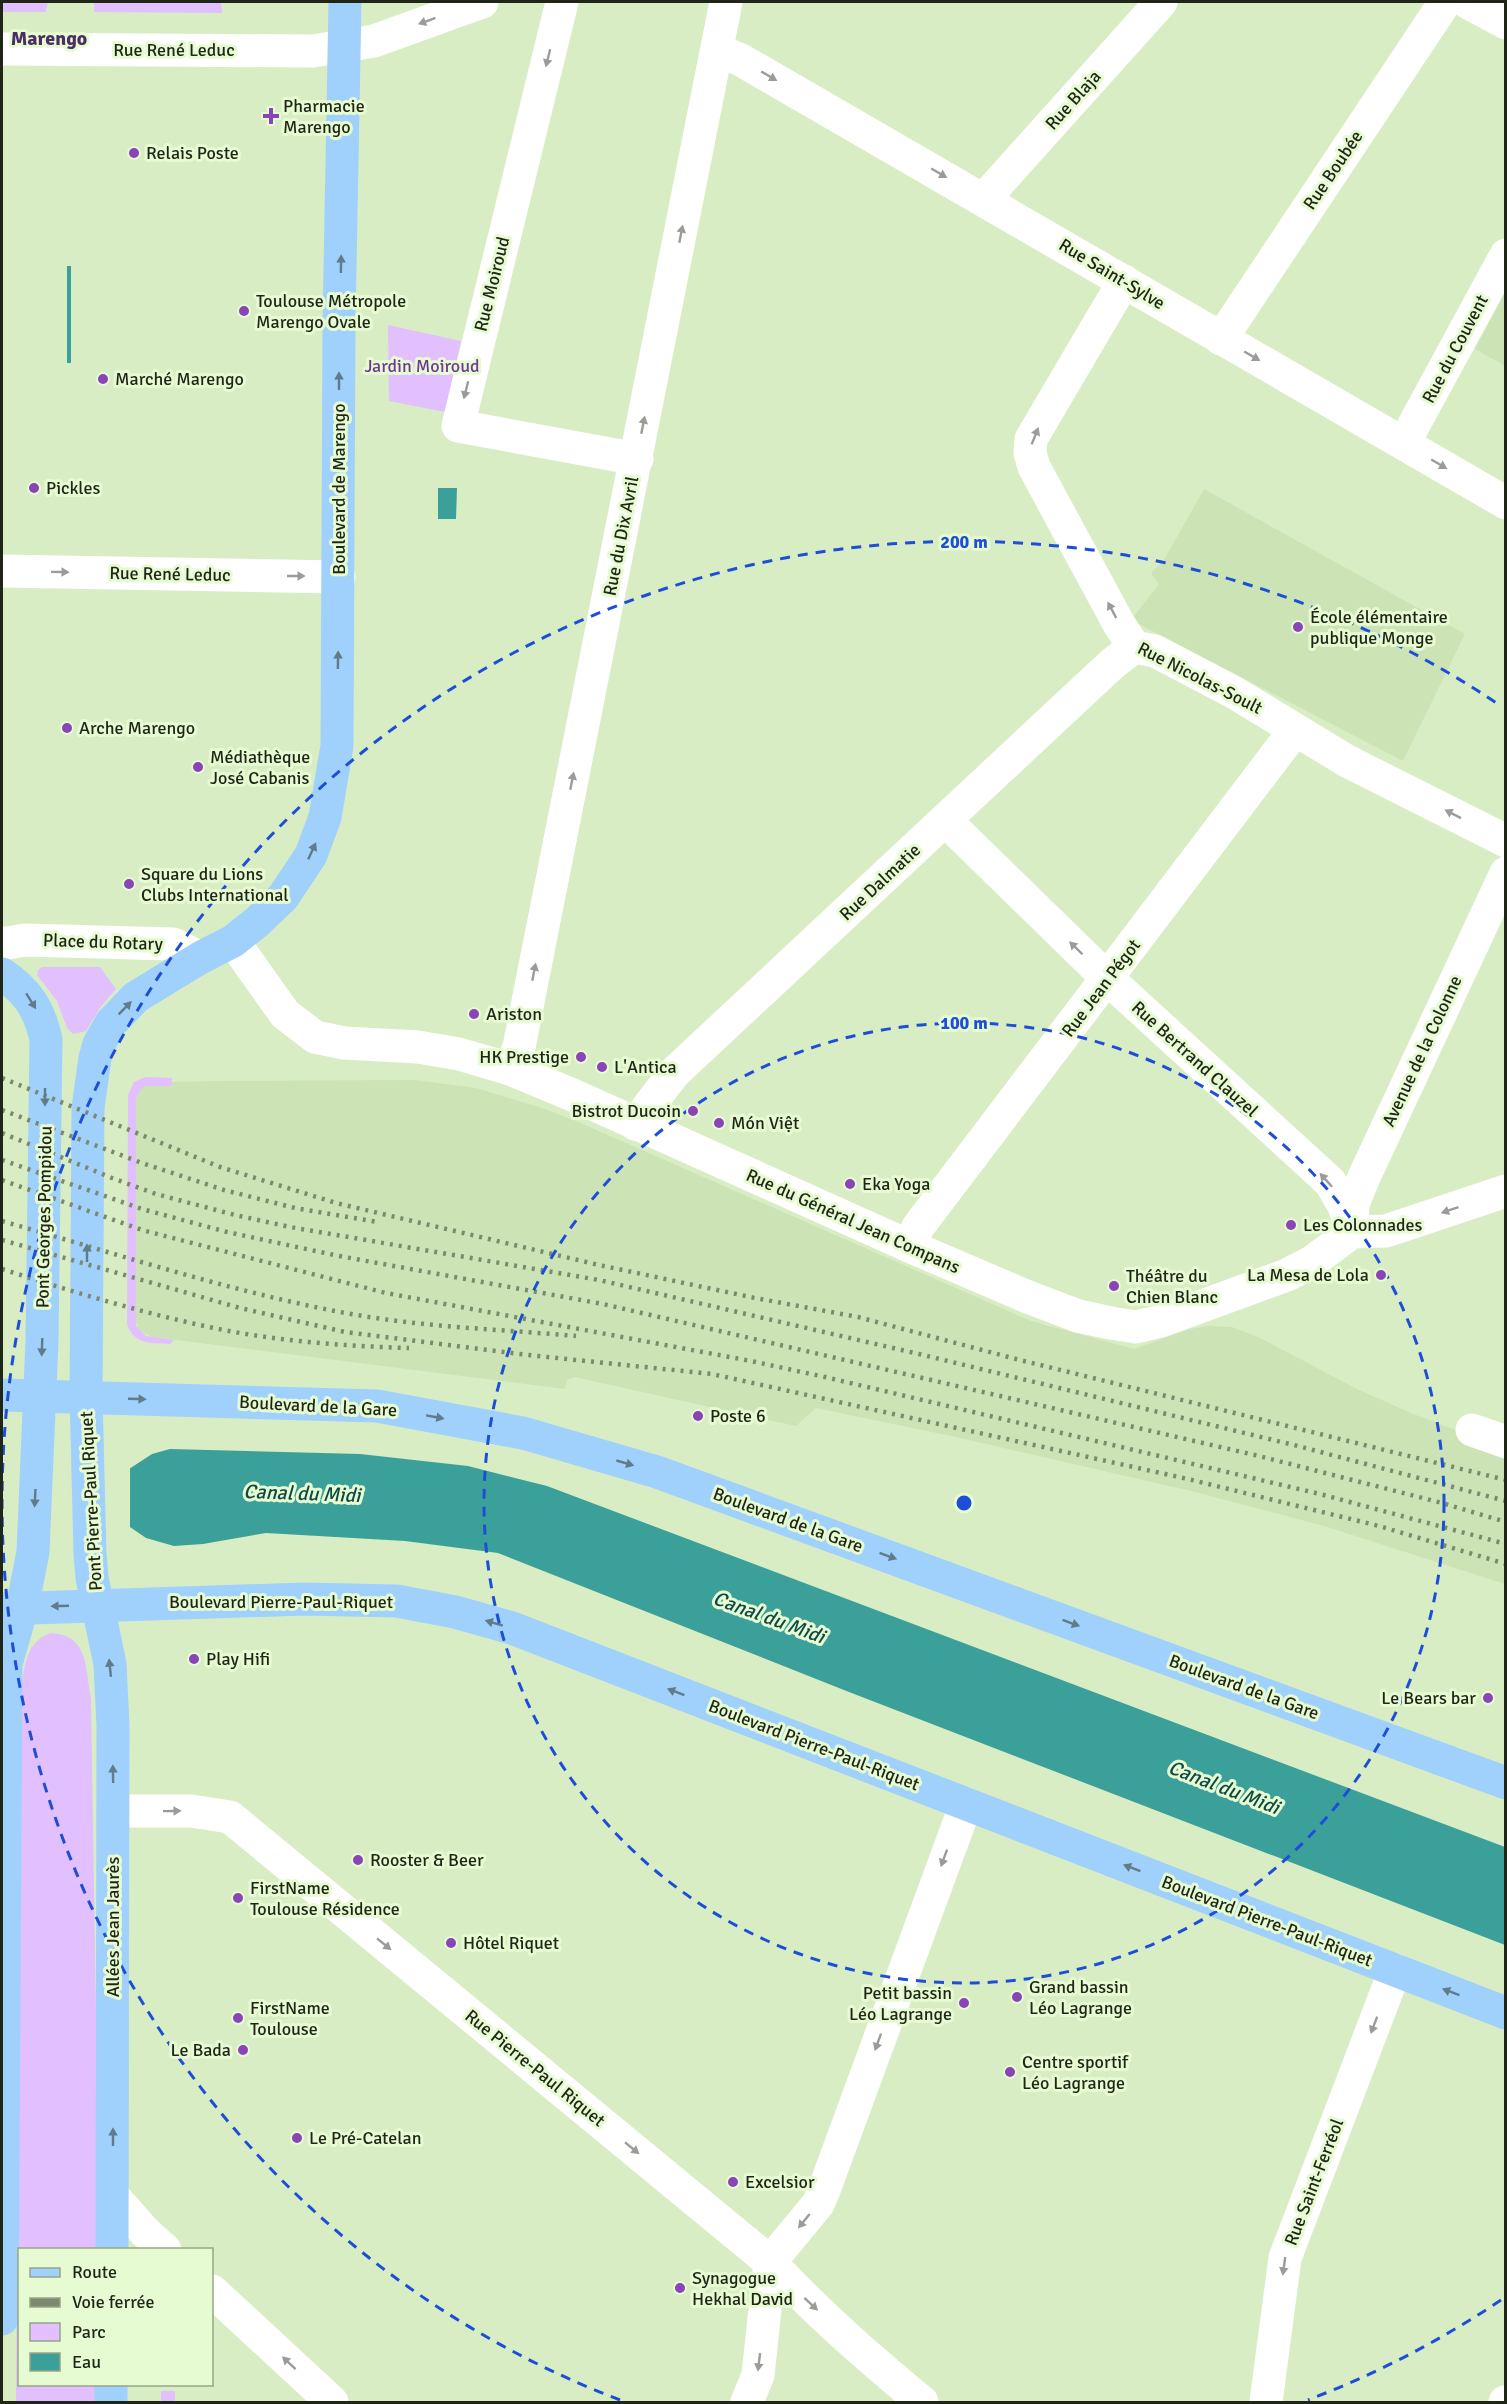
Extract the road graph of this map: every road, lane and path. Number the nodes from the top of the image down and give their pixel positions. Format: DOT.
graph roads {
  1 [pos="345,2"];
  2 [pos="482,2"];
  3 [pos="562,2"];
  4 [pos="726,2"];
  5 [pos="1161,2"];
  6 [pos="1445,2"];
  7 [pos="1467,2"];
  8 [pos="1506,23"];
  9 [pos="345,46"];
  10 [pos="2,49"];
  11 [pos="717,50"];
  12 [pos="984,199"];
  13 [pos="1506,255"];
  14 [pos="1124,281"];
  15 [pos="1221,339"];
  16 [pos="1404,443"];
  17 [pos="637,459"];
  18 [pos="1506,503"];
  19 [pos="2,572"];
  20 [pos="339,577"];
  21 [pos="1134,647"];
  22 [pos="1295,730"];
  23 [pos="946,821"];
  24 [pos="1506,841"];
  25 [pos="1506,873"];
  26 [pos="233,941"];
  27 [pos="2,944"];
  28 [pos="200,958"];
  29 [pos="2,974"];
  30 [pos="1108,979"];
  31 [pos="510,1070"];
  32 [pos="635,1124"];
  33 [pos="1506,1191"];
  34 [pos="1352,1232"];
  35 [pos="909,1246"];
  36 [pos="2,1395"];
  37 [pos="40,1395"];
  38 [pos="86,1396"];
  39 [pos="1472,1430"];
  40 [pos="1506,1442"];
  41 [pos="98,1605"];
  42 [pos="12,1608"];
  43 [pos="3,1737"];
  44 [pos="1506,1783"];
  45 [pos="966,1804"];
  46 [pos="114,1811"];
  47 [pos="1395,1970"];
  48 [pos="1506,2013"];
  49 [pos="112,2196"];
  50 [pos="2,2210"];
  51 [pos="112,2248"];
  52 [pos="163,2248"];
  53 [pos="770,2262"];
  54 [pos="213,2292"];
  55 [pos="2,2319"];
  56 [pos="111,2386"];
  57 [pos="111,2403"];
  58 [pos="332,2403"];
  59 [pos="747,2403"];
  60 [pos="922,2403"];
  61 [pos="1266,2403"];
  1 -- 9 [label="main road, Boulevard de Marengo"];
  2 -- 9 [label="street, Rue René Leduc, one-way"];
  3 -- 17 [label="street, Rue Moiroud, one-way"];
  4 -- 11 [label="street, Rue du Dix Avril"];
  5 -- 12 [label="street, Rue Blaja"];
  6 -- 15 [label="street, Rue Boubée"];
  7 -- 8 [label="street"];
  9 -- 10 [label="street, Rue René Leduc"];
  20 -- 9 [label="main road, Boulevard de Marengo, one-way"];
  11 -- 12 [label="street, Rue Saint-Sylve, one-way"];
  17 -- 11 [label="street, Rue du Dix Avril, one-way"];
  12 -- 14 [label="street, Rue Saint-Sylve"];
  13 -- 16 [label="street, Rue du Couvent"];
  14 -- 15 [label="street, Rue Saint-Sylve"];
  21 -- 14 [label="street, Rue Nicolas-Soult, one-way"];
  15 -- 16 [label="street, Rue Saint-Sylve, one-way"];
  16 -- 18 [label="street, Rue Saint-Sylve, one-way"];
  31 -- 17 [label="street, Rue du Dix Avril, one-way"];
  19 -- 20 [label="street, Rue René Leduc, one-way"];
  26 -- 20 [label="main road, Boulevard de Marengo, one-way"];
  21 -- 22 [label="street, Rue Nicolas-Soult"];
  21 -- 23 [label="street, Rue Dalmatie"];
  24 -- 22 [label="street, Rue Nicolas-Soult, one-way"];
  22 -- 30 [label="street, Rue Jean Pégot"];
  30 -- 23 [label="street, Rue Bertrand Clauzel, one-way"];
  23 -- 32 [label="street, Rue Dalmatie"];
  25 -- 34 [label="street, Avenue de la Colonne"];
  26 -- 28 [label="main road, Boulevard de Marengo"];
  26 -- 31 [label="street, Rue du Général Jean Compans"];
  27 -- 28 [label="street, Place du Rotary"];
  38 -- 28 [label="main road, Boulevard de Marengo, one-way"];
  29 -- 37 [label="main road, Pont Georges Pompidou, one-way"];
  34 -- 30 [label="street, Rue Bertrand Clauzel, one-way"];
  30 -- 35 [label="street, Rue Jean Pégot"];
  31 -- 32 [label="street, Rue du Général Jean Compans"];
  32 -- 35 [label="street, Rue du Général Jean Compans"];
  33 -- 34 [label="street, one-way"];
  34 -- 35 [label="street, Rue du Général Jean Compans"];
  36 -- 37 [label="main road, Boulevard de la Gare"];
  37 -- 38 [label="main road, Boulevard de la Gare"];
  37 -- 42 [label="main road, one-way"];
  38 -- 41 [label="main road, Pont Pierre-Paul Riquet"];
  38 -- 44 [label="main road, Boulevard de la Gare, one-way"];
  39 -- 40 [label="street"];
  41 -- 42 [label="main road, Boulevard Pierre-Paul-Riquet, one-way"];
  45 -- 41 [label="main road, Boulevard Pierre-Paul-Riquet, one-way"];
  46 -- 41 [label="main road, Allées Jean Jaurès, one-way"];
  42 -- 43 [label="main road"];
  43 -- 50 [label="main road"];
  47 -- 45 [label="main road, Boulevard Pierre-Paul-Riquet, one-way"];
  45 -- 53 [label="street, one-way"];
  49 -- 46 [label="main road, Allées Jean Jaurès, one-way"];
  46 -- 53 [label="street, Rue Pierre-Paul Riquet, one-way"];
  48 -- 47 [label="main road, Boulevard Pierre-Paul-Riquet, one-way"];
  47 -- 61 [label="street, Rue Saint-Ferréol, one-way"];
  49 -- 51 [label="main road, Allées Jean Jaurès"];
  49 -- 52 [label="street"];
  50 -- 55 [label="main road"];
  53 -- 59 [label="street, one-way"];
  53 -- 60 [label="street, Rue Pierre-Paul Riquet, one-way"];
  58 -- 54 [label="street, one-way"];
  56 -- 57 [label="main road"];
}
